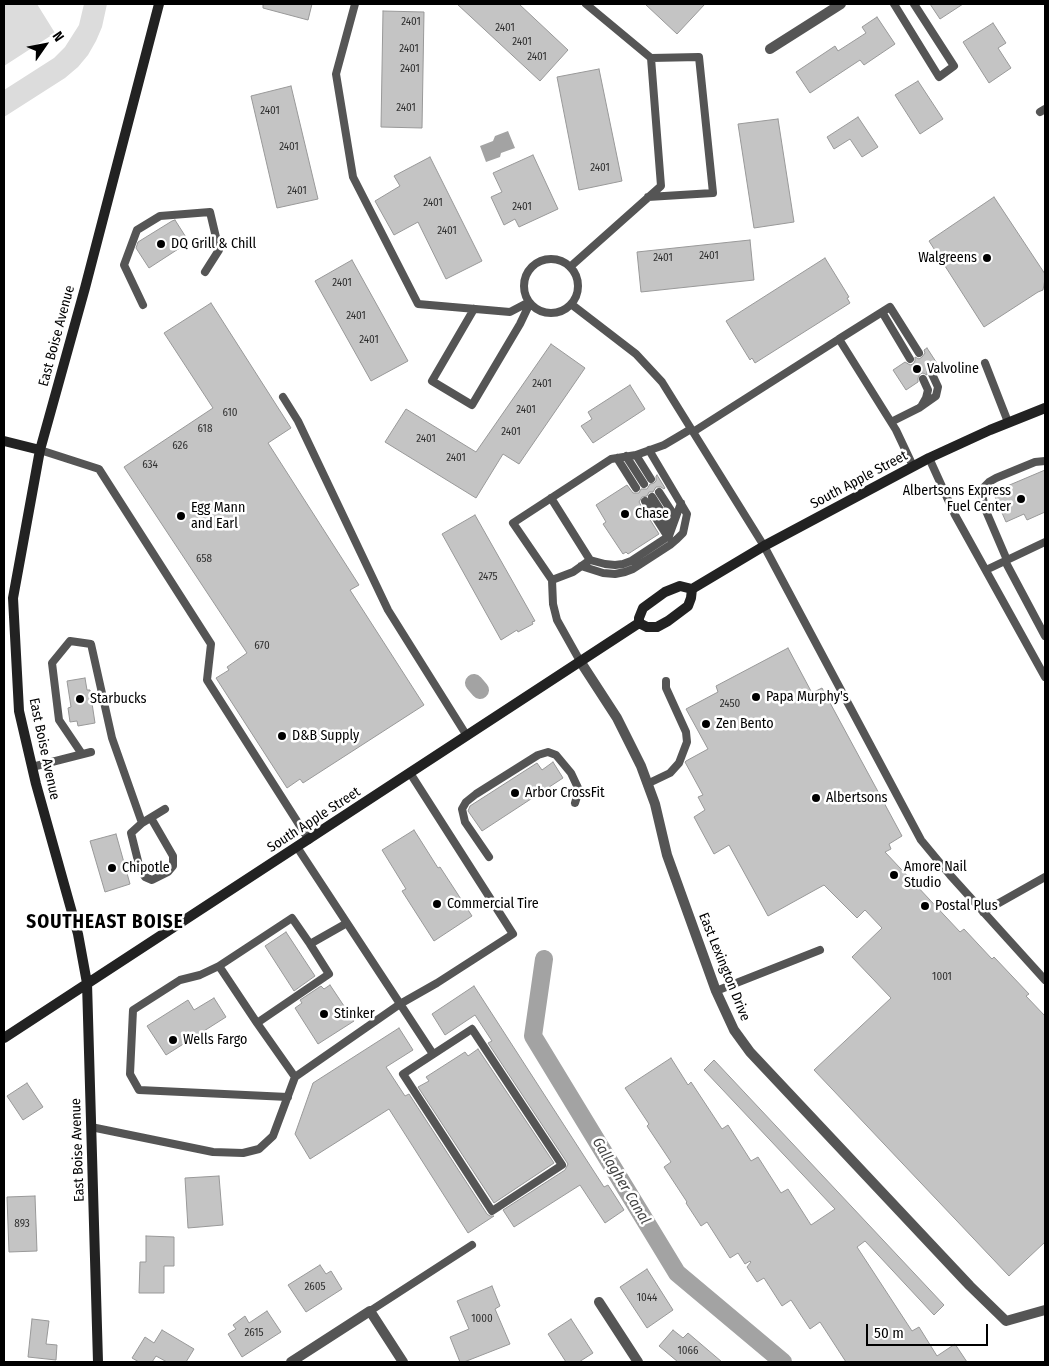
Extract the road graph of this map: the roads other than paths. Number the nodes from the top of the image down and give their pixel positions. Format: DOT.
graph roads {
  1 [pos="159,4"];
  2 [pos="355,4"];
  3 [pos="586,4"];
  4 [pos="841,4"];
  5 [pos="894,4"];
  6 [pos="914,4"];
  7 [pos="770,49"];
  8 [pos="651,58"];
  9 [pos="648,197"];
  10 [pos="570,267"];
  11 [pos="205,272"];
  12 [pos="530,303"];
  13 [pos="571,304"];
  14 [pos="143,305"];
  15 [pos="474,309"];
  16 [pos="882,312"];
  17 [pos="839,340"];
  18 [pos="919,353"];
  19 [pos="910,359"];
  20 [pos="985,364"];
  21 [pos="932,374"];
  22 [pos="923,379"];
  23 [pos="283,397"];
  24 [pos="919,408"];
  25 [pos="1042,411"];
  26 [pos="891,422"];
  27 [pos="1008,422"];
  28 [pos="692,431"];
  29 [pos="4,442"];
  30 [pos="40,450"];
  31 [pos="649,450"];
  32 [pos="636,455"];
  33 [pos="626,456"];
  34 [pos="617,458"];
  35 [pos="929,458"];
  36 [pos="1045,461"];
  37 [pos="913,466"];
  38 [pos="651,479"];
  39 [pos="659,492"];
  40 [pos="652,497"];
  41 [pos="551,498"];
  42 [pos="645,501"];
  43 [pos="681,503"];
  44 [pos="672,528"];
  45 [pos="668,537"];
  46 [pos="1045,542"];
  47 [pos="764,546"];
  48 [pos="590,560"];
  49 [pos="1006,561"];
  50 [pos="581,566"];
  51 [pos="986,570"];
  52 [pos="552,580"];
  53 [pos="692,589"];
  54 [pos="638,624"];
  55 [pos="1045,636"];
  56 [pos="580,661"];
  57 [pos="1045,677"];
  58 [pos="666,681"];
  59 [pos="467,736"];
  60 [pos="91,752"];
  61 [pos="82,754"];
  62 [pos="32,767"];
  63 [pos="410,773"];
  64 [pos="648,784"];
  65 [pos="575,803"];
  66 [pos="165,809"];
  67 [pos="151,818"];
  68 [pos="142,823"];
  69 [pos="309,840"];
  70 [pos="297,847"];
  71 [pos="489,857"];
  72 [pos="1045,878"];
  73 [pos="983,912"];
  74 [pos="347,923"];
  75 [pos="310,944"];
  76 [pos="820,950"];
  77 [pos="219,966"];
  78 [pos="1045,980"];
  79 [pos="87,983"];
  80 [pos="716,991"];
  81 [pos="400,1004"];
  82 [pos="256,1022"];
  83 [pos="4,1038"];
  84 [pos="433,1054"];
  85 [pos="295,1077"];
  86 [pos="288,1097"];
  87 [pos="91,1127"];
  88 [pos="472,1246"];
  89 [pos="599,1302"];
  90 [pos="1045,1310"];
  91 [pos="370,1311"];
  92 [pos="98,1362"];
  93 [pos="291,1362"];
  94 [pos="403,1362"];
  95 [pos="638,1362"];
  1 -- 30 [label="street, East Boise Avenue"];
  2 -- 15 [label="lane"];
  3 -- 8 [label="lane"];
  4 -- 7 [label="street"];
  5 -- 6 [label="lane"];
  8 -- 9 [label="lane"];
  8 -- 9 [label="lane"];
  9 -- 10 [label="lane"];
  10 -- 12 [label="lane"];
  10 -- 13 [label="lane"];
  11 -- 14 [label="lane"];
  12 -- 13 [label="lane"];
  12 -- 15 [label="lane"];
  12 -- 15 [label="lane"];
  13 -- 28 [label="lane"];
  16 -- 17 [label="lane"];
  16 -- 18 [label="lane"];
  16 -- 19 [label="lane"];
  17 -- 26 [label="lane"];
  17 -- 28 [label="lane"];
  20 -- 27 [label="lane"];
  21 -- 24 [label="lane"];
  22 -- 24 [label="lane"];
  23 -- 59 [label="lane"];
  24 -- 26 [label="lane"];
  25 -- 27 [label="street, South Apple Street"];
  26 -- 37 [label="lane"];
  27 -- 35 [label="street, South Apple Street"];
  28 -- 31 [label="lane"];
  28 -- 47 [label="lane"];
  29 -- 30 [label="street"];
  30 -- 62 [label="street, East Boise Avenue"];
  30 -- 69 [label="lane"];
  31 -- 32 [label="lane"];
  31 -- 43 [label="lane"];
  32 -- 33 [label="lane"];
  32 -- 38 [label="lane"];
  33 -- 34 [label="lane"];
  33 -- 34 [label="lane"];
  34 -- 41 [label="lane"];
  35 -- 37 [label="street, South Apple Street"];
  35 -- 51 [label="lane"];
  36 -- 49 [label="lane"];
  37 -- 47 [label="street, South Apple Street"];
  39 -- 44 [label="lane"];
  40 -- 44 [label="lane"];
  41 -- 48 [label="lane"];
  41 -- 52 [label="lane"];
  42 -- 45 [label="lane"];
  43 -- 44 [label="lane"];
  43 -- 50 [label="lane"];
  44 -- 45 [label="lane"];
  45 -- 48 [label="lane"];
  46 -- 49 [label="lane"];
  47 -- 53 [label="street, South Apple Street"];
  47 -- 73 [label="lane"];
  48 -- 50 [label="lane"];
  49 -- 51 [label="lane"];
  49 -- 55 [label="lane"];
  50 -- 52 [label="lane"];
  51 -- 57 [label="lane"];
  52 -- 56 [label="lane"];
  53 -- 54 [label="street, South Apple Street"];
  53 -- 54 [label="street"];
  54 -- 56 [label="street, South Apple Street"];
  56 -- 59 [label="street, South Apple Street"];
  56 -- 64 [label="street, East Lexington Drive"];
  58 -- 64 [label="lane"];
  59 -- 63 [label="street, South Apple Street"];
  60 -- 61 [label="lane"];
  61 -- 62 [label="lane"];
  61 -- 68 [label="lane"];
  62 -- 79 [label="street, East Boise Avenue"];
  63 -- 69 [label="street, South Apple Street"];
  63 -- 81 [label="lane"];
  64 -- 80 [label="street, East Lexington Drive"];
  65 -- 71 [label="lane"];
  66 -- 67 [label="lane"];
  67 -- 68 [label="lane"];
  67 -- 68 [label="lane"];
  69 -- 70 [label="street, South Apple Street"];
  70 -- 74 [label="lane"];
  70 -- 79 [label="street, South Apple Street"];
  72 -- 73 [label="lane"];
  73 -- 78 [label="lane"];
  74 -- 75 [label="lane"];
  74 -- 81 [label="lane"];
  75 -- 77 [label="lane"];
  75 -- 82 [label="lane"];
  76 -- 80 [label="lane"];
  77 -- 82 [label="lane"];
  77 -- 86 [label="lane"];
  79 -- 83 [label="street, South Apple Street"];
  79 -- 87 [label="street, East Boise Avenue"];
  80 -- 90 [label="street, East Lexington Drive"];
  81 -- 84 [label="lane"];
  81 -- 85 [label="lane"];
  82 -- 85 [label="lane"];
  84 -- 84 [label="lane"];
  85 -- 86 [label="lane"];
  86 -- 87 [label="lane"];
  87 -- 92 [label="street, East Boise Avenue"];
  88 -- 91 [label="lane"];
  89 -- 95 [label="street"];
  91 -- 93 [label="street"];
  91 -- 94 [label="street"];
}
